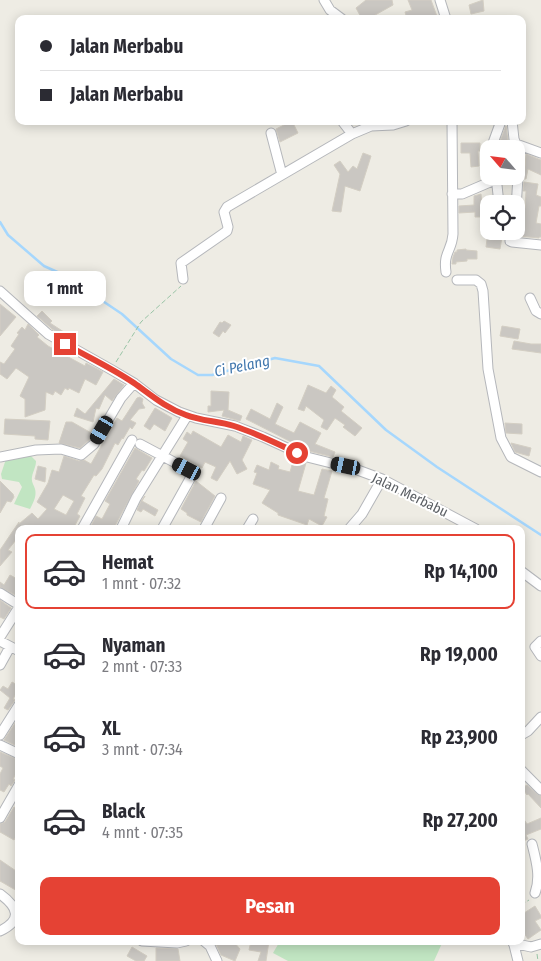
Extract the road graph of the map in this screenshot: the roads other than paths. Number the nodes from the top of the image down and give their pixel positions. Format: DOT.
graph roads {
  1 [pos="324,0"];
  2 [pos="440,0"];
  3 [pos="337,15"];
  4 [pos="445,15"];
  5 [pos="345,125"];
  6 [pos="393,125"];
  7 [pos="452,125"];
  8 [pos="500,125"];
  9 [pos="512,125"];
  10 [pos="271,133"];
  11 [pos="352,134"];
  12 [pos="494,140"];
  13 [pos="514,140"];
  14 [pos="525,148"];
  15 [pos="541,153"];
  16 [pos="282,175"];
  17 [pos="481,185"];
  18 [pos="452,194"];
  19 [pos="510,240"];
  20 [pos="541,245"];
  21 [pos="446,272"];
  22 [pos="183,279"];
  23 [pos="457,280"];
  24 [pos="0,291"];
  25 [pos="530,298"];
  26 [pos="541,314"];
  27 [pos="134,383"];
  28 [pos="187,416"];
  29 [pos="161,455"];
  30 [pos="0,457"];
  31 [pos="541,472"];
  32 [pos="382,479"];
  33 [pos="221,498"];
  34 [pos="252,519"];
  35 [pos="86,525"];
  36 [pos="123,525"];
  37 [pos="164,525"];
  38 [pos="206,525"];
  39 [pos="249,525"];
  40 [pos="352,525"];
  41 [pos="468,525"];
  42 [pos="525,574"];
  43 [pos="541,586"];
  44 [pos="0,593"];
  45 [pos="15,603"];
  46 [pos="15,612"];
  47 [pos="0,636"];
  48 [pos="541,641"];
  49 [pos="10,646"];
  50 [pos="15,649"];
  51 [pos="541,656"];
  52 [pos="0,665"];
  53 [pos="15,711"];
  54 [pos="539,723"];
  55 [pos="525,732"];
  56 [pos="0,735"];
  57 [pos="0,745"];
  58 [pos="15,752"];
  59 [pos="525,774"];
  60 [pos="541,790"];
  61 [pos="15,792"];
  62 [pos="0,818"];
  63 [pos="532,844"];
  64 [pos="536,893"];
  65 [pos="0,894"];
  66 [pos="15,909"];
  67 [pos="15,914"];
  68 [pos="0,931"];
  69 [pos="541,944"];
  70 [pos="209,945"];
  71 [pos="514,945"];
  72 [pos="524,945"];
  73 [pos="217,961"];
  74 [pos="518,961"];
  1 -- 3 [label="street"];
  2 -- 4 [label="street"];
  5 -- 11 [label="street"];
  6 -- 11 [label="street"];
  7 -- 18 [label="street"];
  8 -- 12 [label="street"];
  9 -- 13 [label="street"];
  10 -- 16 [label="street"];
  11 -- 16 [label="street"];
  14 -- 15 [label="street"];
  16 -- 22 [label="street"];
  17 -- 18 [label="street"];
  18 -- 21 [label="street"];
  19 -- 20 [label="street"];
  23 -- 31 [label="street"];
  24 -- 27 [label="street, Jalan Merbabu"];
  25 -- 26 [label="street"];
  27 -- 28 [label="street, Jalan Merbabu"];
  27 -- 30 [label="street"];
  28 -- 29 [label="street"];
  28 -- 32 [label="street, Jalan Merbabu"];
  29 -- 35 [label="street"];
  29 -- 36 [label="street"];
  29 -- 37 [label="street"];
  32 -- 40 [label="street"];
  32 -- 41 [label="street, Jalan Merbabu"];
  33 -- 38 [label="street"];
  34 -- 39 [label="street"];
  42 -- 43 [label="street"];
  44 -- 45 [label="street"];
  46 -- 47 [label="street"];
  47 -- 49 [label="street"];
  48 -- 51 [label="street"];
  49 -- 50 [label="street"];
  49 -- 52 [label="street"];
  53 -- 56 [label="street"];
  54 -- 55 [label="street"];
  57 -- 58 [label="street"];
  59 -- 60 [label="street"];
  61 -- 62 [label="street"];
  63 -- 64 [label="street"];
  65 -- 66 [label="street"];
  67 -- 68 [label="street"];
  69 -- 72 [label="street"];
  70 -- 73 [label="street"];
  71 -- 74 [label="street"];
}
